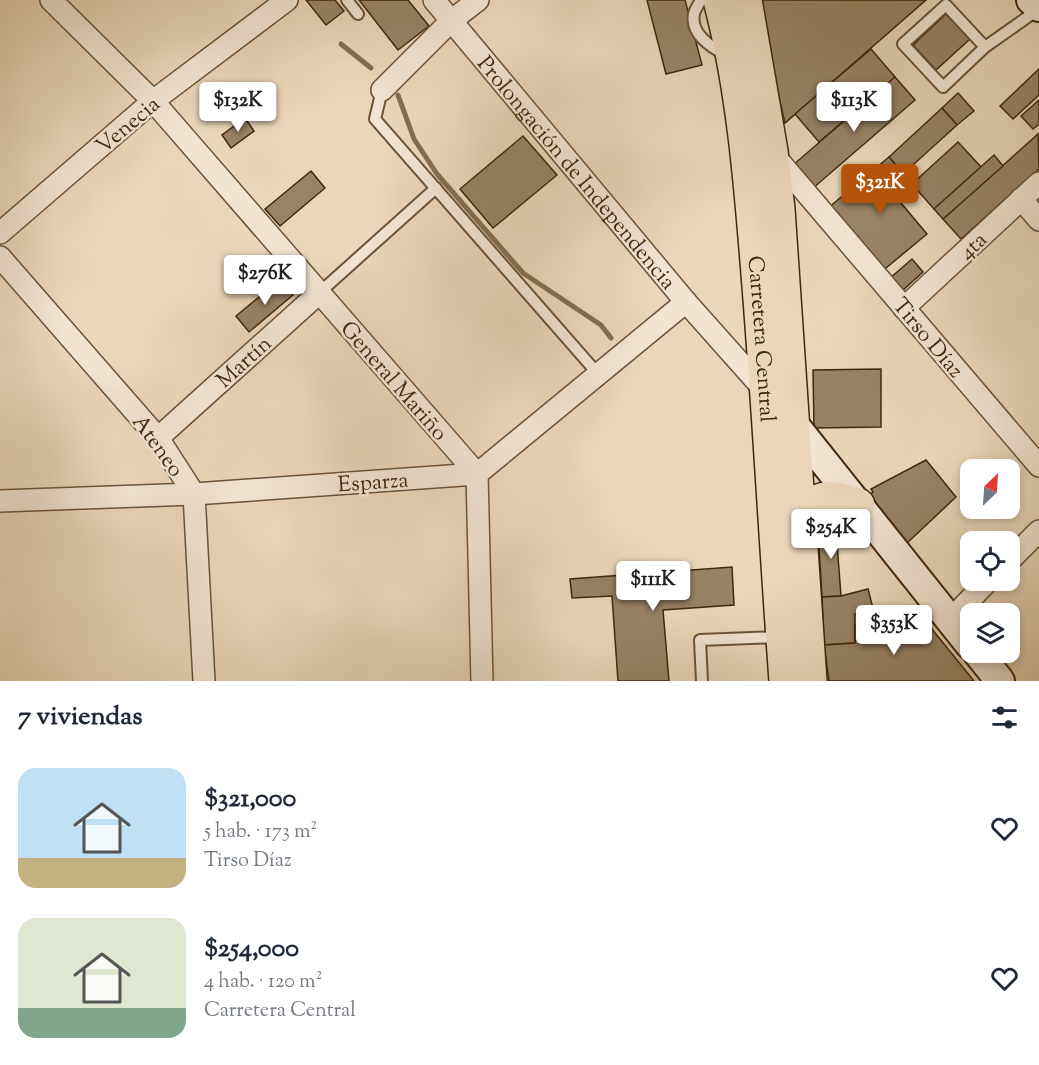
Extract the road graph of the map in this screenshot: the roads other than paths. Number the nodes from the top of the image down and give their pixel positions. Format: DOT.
graph roads {
  1 [pos="51,0"];
  2 [pos="287,0"];
  3 [pos="347,0"];
  4 [pos="434,0"];
  5 [pos="478,0"];
  6 [pos="1031,0"];
  7 [pos="728,5"];
  8 [pos="1039,8"];
  9 [pos="358,14"];
  10 [pos="452,21"];
  11 [pos="985,47"];
  12 [pos="382,90"];
  13 [pos="153,101"];
  14 [pos="771,151"];
  15 [pos="1039,183"];
  16 [pos="436,188"];
  17 [pos="1021,199"];
  18 [pos="819,208"];
  19 [pos="766,211"];
  20 [pos="1039,220"];
  21 [pos="0,233"];
  22 [pos="0,257"];
  23 [pos="319,293"];
  24 [pos="686,302"];
  25 [pos="904,308"];
  26 [pos="775,334"];
  27 [pos="721,342"];
  28 [pos="598,374"];
  29 [pos="767,393"];
  30 [pos="793,423"];
  31 [pos="158,438"];
  32 [pos="1039,466"];
  33 [pos="477,474"];
  34 [pos="194,494"];
  35 [pos="0,501"];
  36 [pos="858,505"];
  37 [pos="788,528"];
  38 [pos="1039,531"];
  39 [pos="1020,550"];
  40 [pos="978,591"];
  41 [pos="950,620"];
  42 [pos="960,632"];
  43 [pos="795,636"];
  44 [pos="985,663"];
  45 [pos="204,681"];
  46 [pos="482,681"];
  47 [pos="702,681"];
  48 [pos="786,681"];
  49 [pos="810,681"];
  50 [pos="1000,681"];
  1 -- 13 [label="street, General Mariño"];
  2 -- 13 [label="street, Venecia"];
  3 -- 9 [label="lane"];
  4 -- 10 [label="street, Prolongación de Independencia"];
  5 -- 10 [label="street"];
  6 -- 8 [label="street"];
  7 -- 14 [label="main road, Carretera Central"];
  7 -- 19 [label="main road, Carretera Central"];
  8 -- 11 [label="lane"];
  10 -- 12 [label="street"];
  10 -- 24 [label="street, Prolongación de Independencia"];
  11 -- 11 [label="lane"];
  12 -- 16 [label="lane"];
  13 -- 21 [label="street, Venecia"];
  13 -- 23 [label="street, General Mariño"];
  14 -- 18 [label="street, Tirso Díaz"];
  14 -- 19 [label="main road, Carretera Central"];
  15 -- 17 [label="street, 4ta"];
  16 -- 23 [label="lane, Martín"];
  16 -- 28 [label="lane"];
  17 -- 20 [label="street"];
  17 -- 25 [label="street, 4ta"];
  18 -- 19 [label="street"];
  18 -- 25 [label="street, Tirso Díaz"];
  19 -- 26 [label="main road, Carretera Central"];
  22 -- 31 [label="street, Ateneo"];
  23 -- 31 [label="street, Martín"];
  23 -- 33 [label="street, General Mariño"];
  24 -- 27 [label="street, Prolongación de Independencia"];
  24 -- 28 [label="street"];
  25 -- 32 [label="street, Tirso Díaz"];
  26 -- 27 [label="street"];
  26 -- 29 [label="main road, Carretera Central"];
  26 -- 30 [label="main road, Carretera Central"];
  27 -- 29 [label="street, Prolongación de Independencia"];
  28 -- 33 [label="street"];
  29 -- 30 [label="street, Prolongación de Independencia"];
  29 -- 37 [label="main road, Carretera Central"];
  30 -- 36 [label="street, Prolongación de Independencia"];
  30 -- 37 [label="main road, Carretera Central"];
  31 -- 34 [label="street, Ateneo"];
  33 -- 34 [label="street, Esparza"];
  33 -- 46 [label="street"];
  34 -- 35 [label="street, Esparza"];
  34 -- 45 [label="street, Ateneo"];
  36 -- 37 [label="main road"];
  36 -- 41 [label="street, Prolongación de Independencia"];
  37 -- 43 [label="main road, Carretera Central"];
  38 -- 39 [label="street"];
  40 -- 41 [label="street"];
  41 -- 42 [label="street, Prolongación de Independencia"];
  43 -- 47 [label="lane"];
  43 -- 48 [label="main road, Carretera Central"];
  43 -- 49 [label="main road, Carretera Central"];
  44 -- 50 [label="street"];
}
